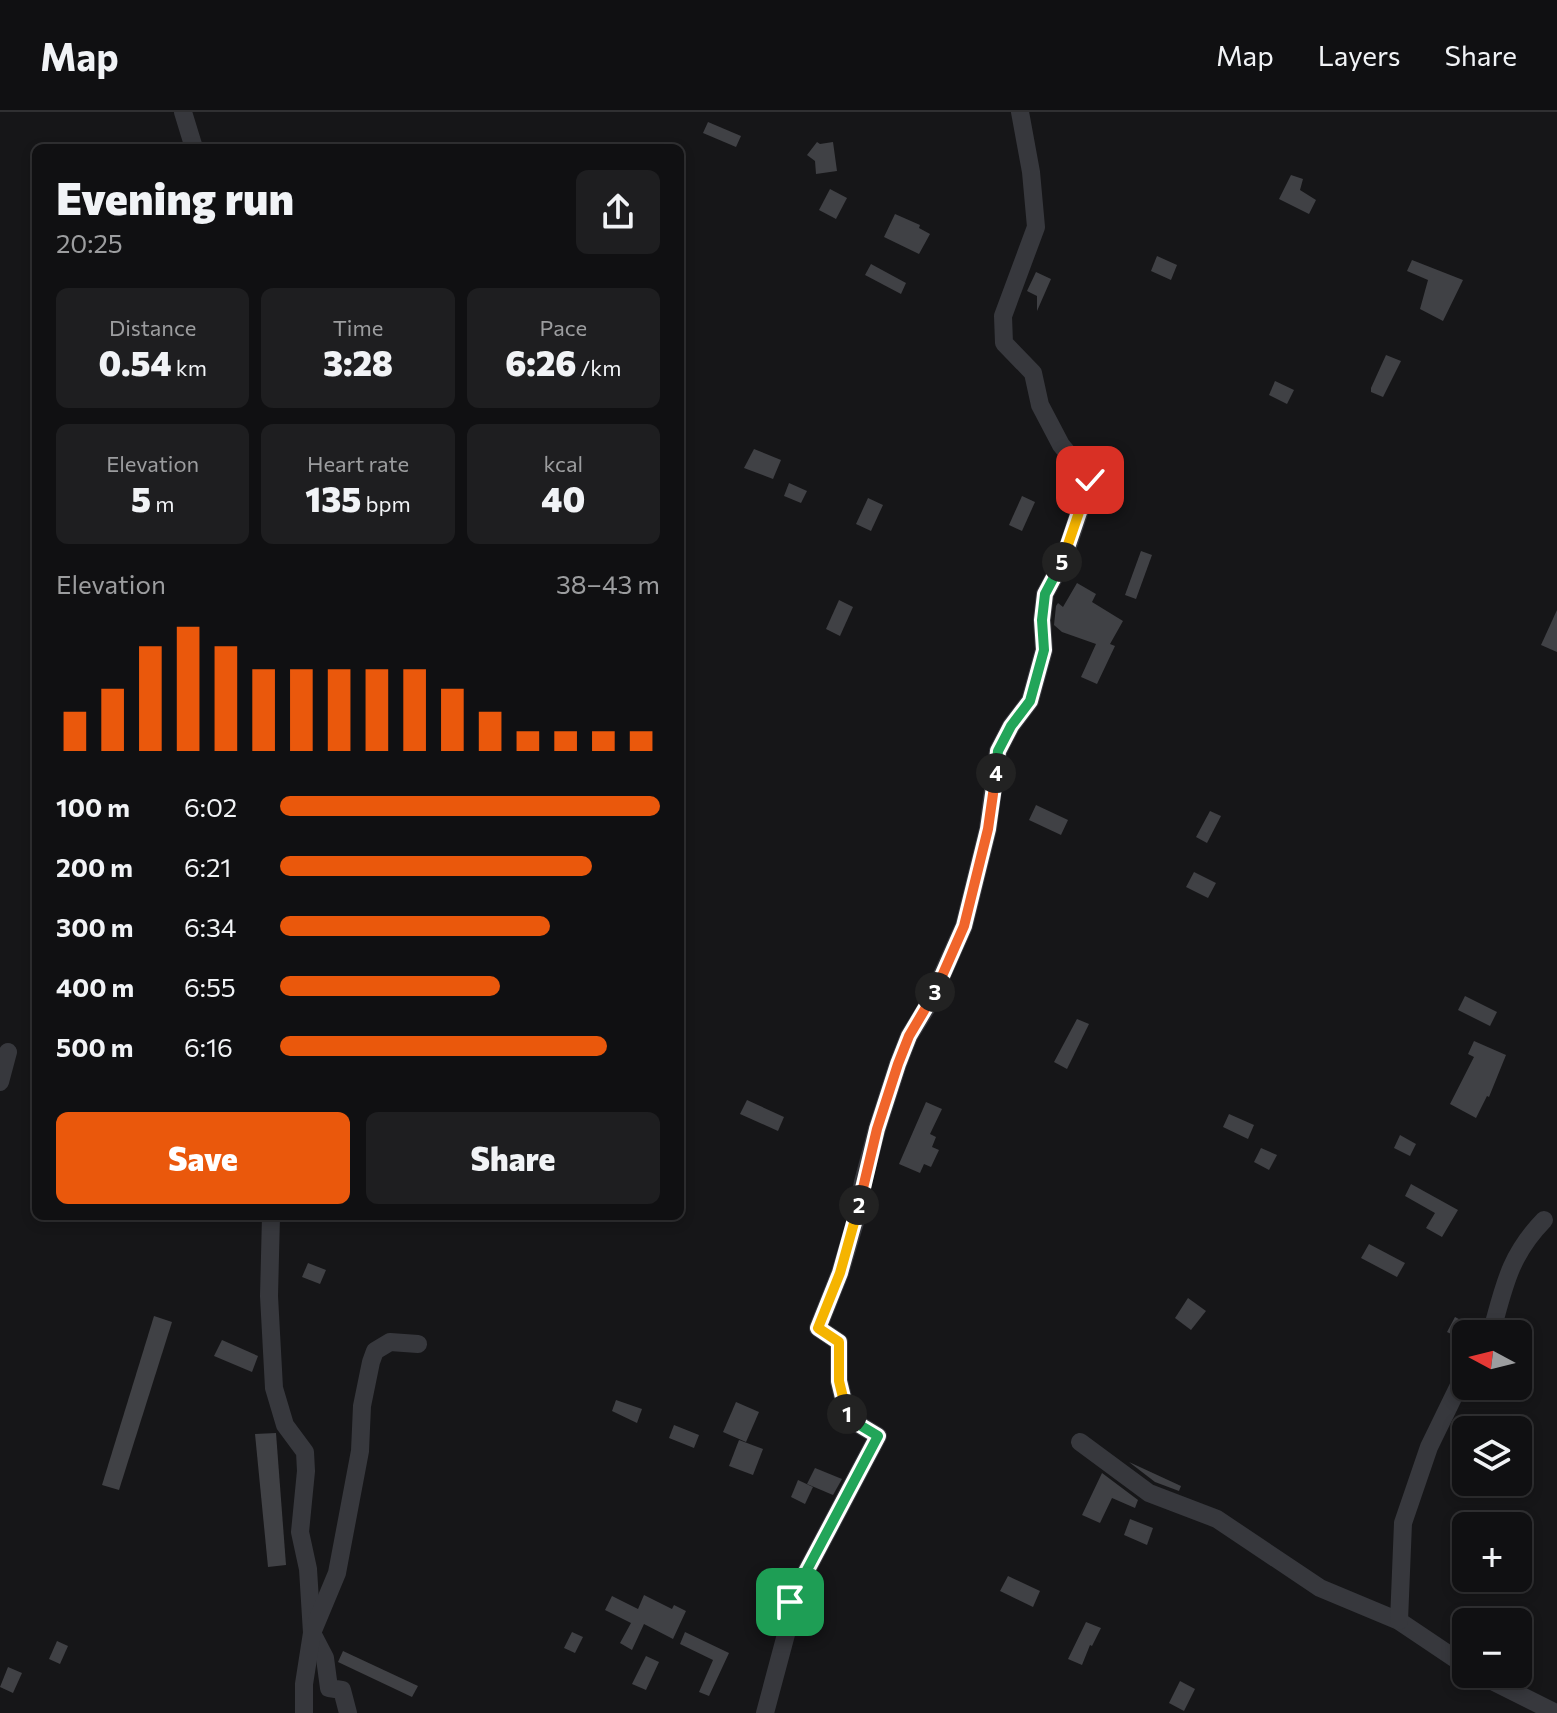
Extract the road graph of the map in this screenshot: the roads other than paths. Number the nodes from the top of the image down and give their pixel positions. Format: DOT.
graph roads {
  1 [pos="183,112"];
  2 [pos="1020,112"];
  3 [pos="193,144"];
  4 [pos="8,1052"];
  5 [pos="0,1082"];
  6 [pos="271,1220"];
  7 [pos="1544,1220"];
  8 [pos="1495,1320"];
  9 [pos="418,1344"];
  10 [pos="1452,1400"];
  11 [pos="1080,1442"];
  12 [pos="1399,1621"];
  13 [pos="312,1633"];
  14 [pos="1452,1657"];
  15 [pos="1506,1688"];
  16 [pos="304,1713"];
  17 [pos="348,1713"];
  18 [pos="765,1713"];
  19 [pos="1556,1713"];
  1 -- 3 [label="street"];
  2 -- 18 [label="street"];
  4 -- 5 [label="street"];
  6 -- 13 [label="street"];
  7 -- 8 [label="street"];
  9 -- 13 [label="street"];
  10 -- 12 [label="street"];
  11 -- 12 [label="street"];
  12 -- 14 [label="street"];
  13 -- 16 [label="street"];
  13 -- 17 [label="street"];
  15 -- 19 [label="street"];
}
